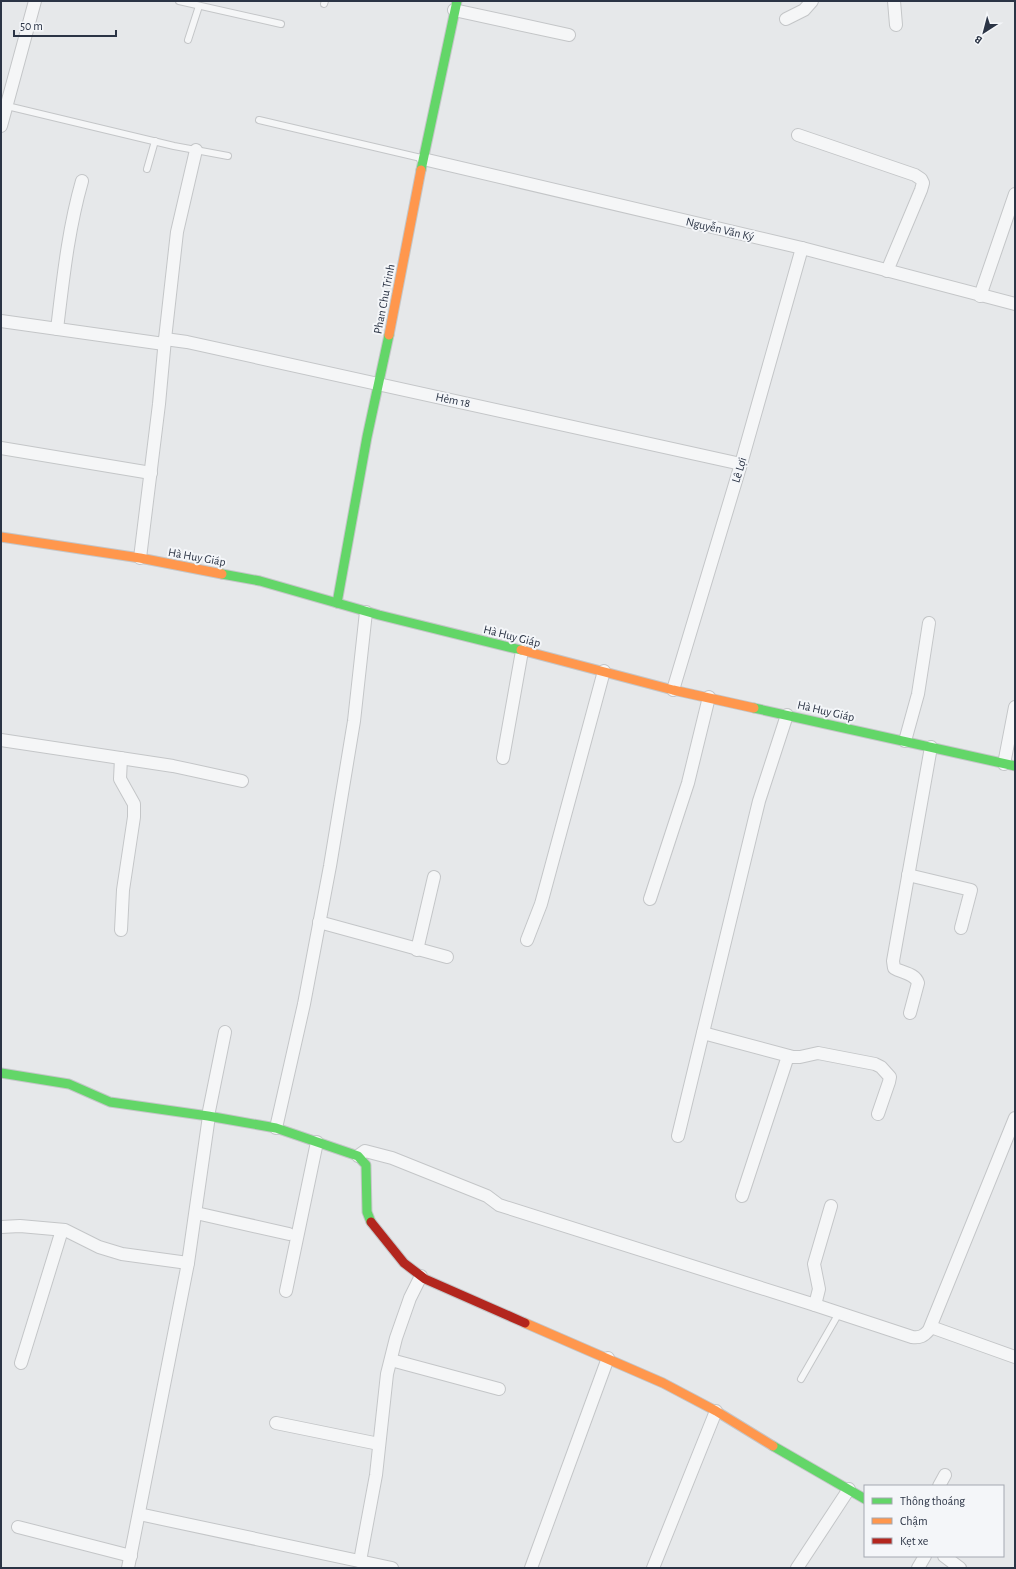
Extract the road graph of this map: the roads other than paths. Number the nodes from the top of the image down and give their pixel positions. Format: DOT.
graph roads {
  1 [pos="35,1"];
  2 [pos="179,1"];
  3 [pos="812,1"];
  4 [pos="894,1"];
  5 [pos="199,6"];
  6 [pos="455,6"];
  7 [pos="786,19"];
  8 [pos="281,24"];
  9 [pos="896,25"];
  10 [pos="569,34"];
  11 [pos="188,40"];
  12 [pos="7,106"];
  13 [pos="259,120"];
  14 [pos="1,126"];
  15 [pos="798,134"];
  16 [pos="155,141"];
  17 [pos="196,150"];
  18 [pos="228,156"];
  19 [pos="424,159"];
  20 [pos="147,169"];
  21 [pos="82,181"];
  22 [pos="1015,194"];
  23 [pos="802,248"];
  24 [pos="887,271"];
  25 [pos="980,296"];
  26 [pos="1015,304"];
  27 [pos="1,321"];
  28 [pos="57,329"];
  29 [pos="165,341"];
  30 [pos="378,384"];
  31 [pos="1,448"];
  32 [pos="742,464"];
  33 [pos="151,473"];
  34 [pos="1,537"];
  35 [pos="140,558"];
  36 [pos="337,603"];
  37 [pos="366,612"];
  38 [pos="929,623"];
  39 [pos="522,651"];
  40 [pos="604,671"];
  41 [pos="672,690"];
  42 [pos="709,697"];
  43 [pos="1015,708"];
  44 [pos="787,714"];
  45 [pos="1,740"];
  46 [pos="906,741"];
  47 [pos="931,748"];
  48 [pos="121,758"];
  49 [pos="503,758"];
  50 [pos="1010,765"];
  51 [pos="242,781"];
  52 [pos="908,875"];
  53 [pos="434,877"];
  54 [pos="650,899"];
  55 [pos="319,922"];
  56 [pos="961,928"];
  57 [pos="121,930"];
  58 [pos="526,940"];
  59 [pos="417,950"];
  60 [pos="447,957"];
  61 [pos="910,1013"];
  62 [pos="225,1032"];
  63 [pos="703,1034"];
  64 [pos="788,1056"];
  65 [pos="1,1073"];
  66 [pos="878,1114"];
  67 [pos="208,1116"];
  68 [pos="1015,1118"];
  69 [pos="276,1128"];
  70 [pos="1012,1132"];
  71 [pos="678,1136"];
  72 [pos="317,1142"];
  73 [pos="358,1156"];
  74 [pos="742,1196"];
  75 [pos="831,1206"];
  76 [pos="196,1213"];
  77 [pos="1,1227"];
  78 [pos="62,1230"];
  79 [pos="294,1232"];
  80 [pos="188,1263"];
  81 [pos="421,1276"];
  82 [pos="286,1291"];
  83 [pos="815,1305"];
  84 [pos="839,1313"];
  85 [pos="931,1327"];
  86 [pos="608,1358"];
  87 [pos="1015,1358"];
  88 [pos="390,1360"];
  89 [pos="21,1363"];
  90 [pos="801,1379"];
  91 [pos="499,1389"];
  92 [pos="716,1411"];
  93 [pos="276,1423"];
  94 [pos="380,1444"];
  95 [pos="849,1489"];
  96 [pos="864,1498"];
  97 [pos="139,1514"];
  98 [pos="18,1527"];
  99 [pos="131,1556"];
  100 [pos="924,1557"];
  101 [pos="945,1557"];
  102 [pos="360,1561"];
  103 [pos="128,1568"];
  104 [pos="392,1568"];
  105 [pos="531,1568"];
  106 [pos="653,1568"];
  107 [pos="797,1568"];
  108 [pos="918,1568"];
  109 [pos="960,1568"];
  1 -- 12 [label="street"];
  2 -- 5 [label="lane"];
  3 -- 7 [label="street"];
  4 -- 9 [label="street"];
  5 -- 8 [label="lane"];
  5 -- 11 [label="lane"];
  6 -- 10 [label="street"];
  6 -- 19 [label="street, Phan Chu Trinh"];
  12 -- 14 [label="street"];
  12 -- 16 [label="lane"];
  13 -- 19 [label="lane"];
  15 -- 24 [label="street"];
  16 -- 17 [label="lane"];
  16 -- 20 [label="lane"];
  17 -- 18 [label="lane"];
  17 -- 29 [label="street"];
  19 -- 23 [label="street, Nguyễn Văn Ký"];
  19 -- 30 [label="street, Phan Chu Trinh"];
  21 -- 28 [label="street"];
  22 -- 25 [label="street"];
  23 -- 24 [label="street, Nguyễn Văn Ký"];
  23 -- 32 [label="street, Lê Lợi"];
  24 -- 25 [label="street, Nguyễn Văn Ký"];
  25 -- 26 [label="street, Nguyễn Văn Ký"];
  27 -- 28 [label="street, Hẻm 18"];
  28 -- 29 [label="street, Hẻm 18"];
  29 -- 30 [label="street, Hẻm 18"];
  29 -- 33 [label="street"];
  30 -- 32 [label="street, Hẻm 18"];
  30 -- 36 [label="street, Phan Chu Trinh"];
  31 -- 33 [label="street"];
  32 -- 41 [label="street, Lê Lợi"];
  33 -- 35 [label="street"];
  34 -- 35 [label="street, Hà Huy Giáp"];
  35 -- 36 [label="street, Hà Huy Giáp"];
  36 -- 37 [label="street, Hà Huy Giáp"];
  37 -- 39 [label="street, Hà Huy Giáp"];
  37 -- 55 [label="street"];
  38 -- 46 [label="street"];
  39 -- 40 [label="street, Hà Huy Giáp"];
  39 -- 49 [label="street"];
  40 -- 41 [label="street, Hà Huy Giáp"];
  40 -- 58 [label="street"];
  41 -- 42 [label="street, Hà Huy Giáp"];
  42 -- 44 [label="street, Hà Huy Giáp"];
  42 -- 54 [label="street"];
  43 -- 50 [label="street"];
  44 -- 46 [label="street, Hà Huy Giáp"];
  44 -- 63 [label="street"];
  45 -- 48 [label="street"];
  46 -- 47 [label="street, Hà Huy Giáp"];
  47 -- 50 [label="street, Hà Huy Giáp"];
  47 -- 52 [label="street"];
  48 -- 51 [label="street"];
  48 -- 57 [label="street"];
  52 -- 56 [label="street"];
  52 -- 61 [label="street"];
  53 -- 59 [label="street"];
  55 -- 59 [label="street"];
  55 -- 69 [label="street"];
  59 -- 60 [label="street"];
  62 -- 67 [label="street"];
  63 -- 64 [label="street"];
  63 -- 71 [label="street"];
  64 -- 66 [label="street"];
  64 -- 74 [label="street"];
  65 -- 67 [label="street"];
  67 -- 69 [label="street"];
  67 -- 76 [label="street"];
  68 -- 70 [label="street"];
  69 -- 72 [label="street"];
  70 -- 85 [label="street"];
  72 -- 73 [label="street"];
  72 -- 79 [label="street"];
  73 -- 81 [label="street"];
  73 -- 83 [label="street"];
  75 -- 83 [label="street"];
  76 -- 79 [label="street"];
  76 -- 80 [label="street"];
  77 -- 78 [label="street"];
  78 -- 80 [label="street"];
  78 -- 89 [label="street"];
  79 -- 82 [label="street"];
  80 -- 97 [label="street"];
  81 -- 86 [label="street"];
  81 -- 88 [label="street"];
  83 -- 84 [label="street"];
  84 -- 85 [label="street"];
  84 -- 90 [label="lane"];
  85 -- 87 [label="street"];
  86 -- 92 [label="street"];
  86 -- 105 [label="street"];
  88 -- 91 [label="street"];
  88 -- 94 [label="street"];
  92 -- 95 [label="street"];
  92 -- 106 [label="street"];
  93 -- 94 [label="street"];
  94 -- 102 [label="street"];
  95 -- 96 [label="street"];
  95 -- 107 [label="street"];
  97 -- 99 [label="street"];
  97 -- 102 [label="street"];
  98 -- 99 [label="street"];
  99 -- 103 [label="street"];
  100 -- 108 [label="street"];
  101 -- 109 [label="street"];
  102 -- 104 [label="street"];
}
